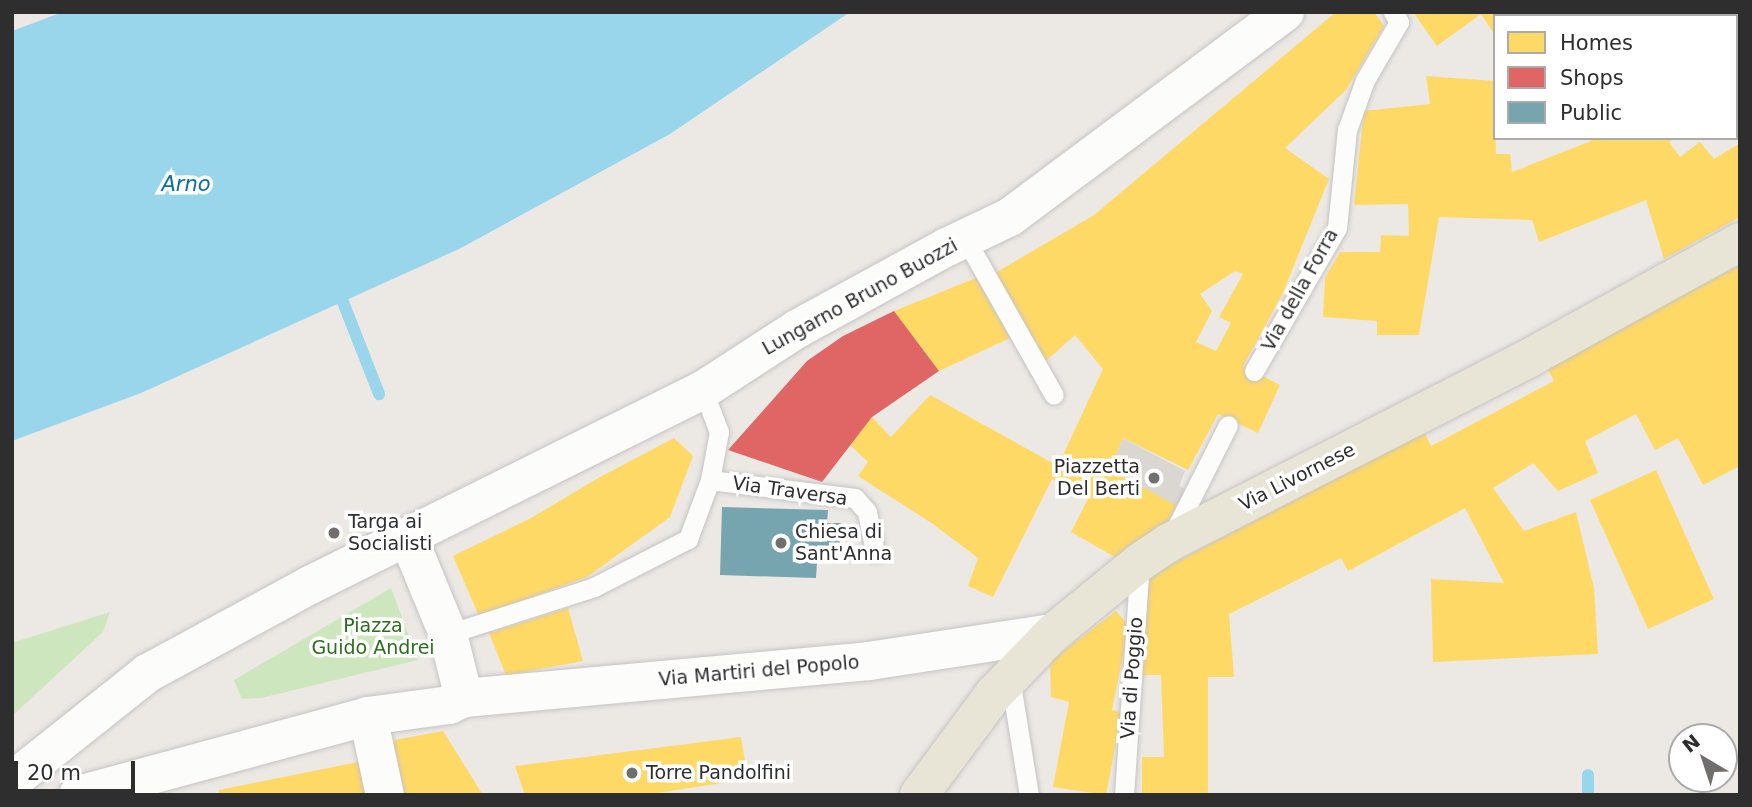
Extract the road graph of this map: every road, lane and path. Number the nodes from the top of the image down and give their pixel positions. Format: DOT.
graph roads {
  1 [pos="1285,12"];
  2 [pos="1393,12"];
  3 [pos="965,237"];
  4 [pos="1740,242"];
  5 [pos="1254,371"];
  6 [pos="703,390"];
  7 [pos="1054,395"];
  8 [pos="1228,425"];
  9 [pos="710,480"];
  10 [pos="408,537"];
  11 [pos="876,551"];
  12 [pos="1154,552"];
  13 [pos="1053,633"];
  14 [pos="448,634"];
  15 [pos="1010,678"];
  16 [pos="464,698"];
  17 [pos="368,716"];
  18 [pos="12,781"];
  19 [pos="78,795"];
  20 [pos="384,795"];
  21 [pos="919,795"];
  22 [pos="1029,795"];
  23 [pos="1125,795"];
  1 -- 3 [label="street, Lungarno Bruno Buozzi"];
  2 -- 5 [label="lane, Via della Forra"];
  3 -- 6 [label="street, Lungarno Bruno Buozzi"];
  3 -- 7 [label="lane"];
  4 -- 12 [label="main road, Via Livornese"];
  6 -- 9 [label="lane"];
  6 -- 10 [label="street, Lungarno Bruno Buozzi"];
  8 -- 12 [label="lane"];
  9 -- 11 [label="lane, Via Traversa"];
  9 -- 14 [label="lane"];
  10 -- 14 [label="street"];
  10 -- 18 [label="street"];
  12 -- 13 [label="main road, Via Livornese"];
  12 -- 23 [label="lane, Via di Poggio"];
  13 -- 15 [label="main road, Via Livornese"];
  13 -- 16 [label="street, Via Martiri del Popolo"];
  14 -- 16 [label="street"];
  15 -- 21 [label="main road, Via Livornese"];
  15 -- 22 [label="lane"];
  16 -- 17 [label="street, Via Martiri del Popolo"];
  17 -- 19 [label="street, Via Martiri del Popolo"];
  17 -- 20 [label="street"];
}
